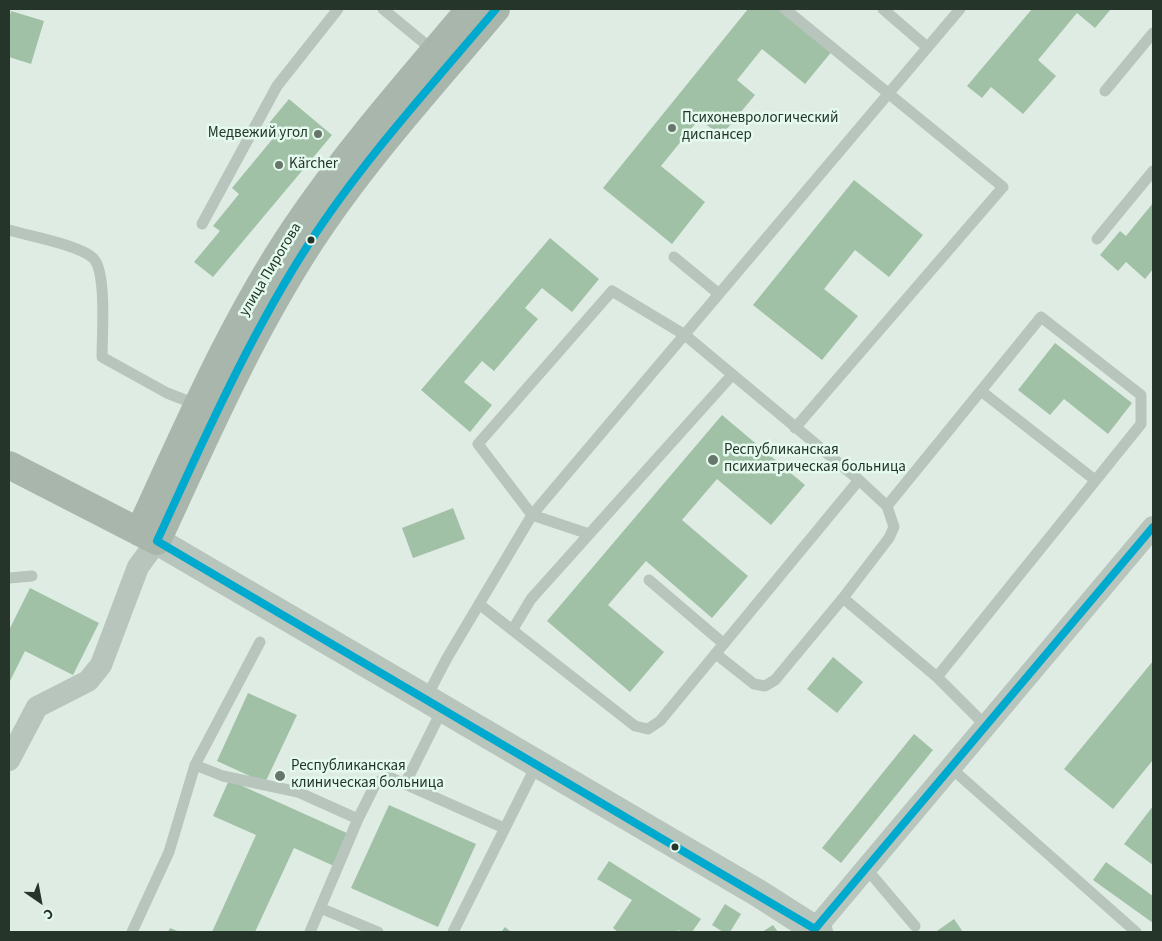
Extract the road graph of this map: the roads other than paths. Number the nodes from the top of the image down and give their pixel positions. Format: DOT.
graph roads {
  1 [pos="338,9"];
  2 [pos="383,9"];
  3 [pos="470,9"];
  4 [pos="496,9"];
  5 [pos="785,9"];
  6 [pos="883,9"];
  7 [pos="960,9"];
  8 [pos="397,13"];
  9 [pos="1153,33"];
  10 [pos="927,47"];
  11 [pos="442,58"];
  12 [pos="1105,91"];
  13 [pos="888,93"];
  14 [pos="1153,171"];
  15 [pos="202,224"];
  16 [pos="9,230"];
  17 [pos="1096,239"];
  18 [pos="674,257"];
  19 [pos="719,294"];
  20 [pos="685,335"];
  21 [pos="732,375"];
  22 [pos="981,391"];
  23 [pos="198,405"];
  24 [pos="795,428"];
  25 [pos="9,465"];
  26 [pos="859,480"];
  27 [pos="1095,480"];
  28 [pos="887,506"];
  29 [pos="532,515"];
  30 [pos="1153,527"];
  31 [pos="589,534"];
  32 [pos="148,536"];
  33 [pos="32,576"];
  34 [pos="9,578"];
  35 [pos="649,580"];
  36 [pos="843,598"];
  37 [pos="478,604"];
  38 [pos="513,629"];
  39 [pos="260,642"];
  40 [pos="724,644"];
  41 [pos="716,654"];
  42 [pos="937,677"];
  43 [pos="434,703"];
  44 [pos="986,726"];
  45 [pos="9,760"];
  46 [pos="537,764"];
  47 [pos="196,765"];
  48 [pos="951,768"];
  49 [pos="405,784"];
  50 [pos="358,819"];
  51 [pos="504,828"];
  52 [pos="865,867"];
  53 [pos="320,908"];
  54 [pos="916,926"];
  55 [pos="817,930"];
  56 [pos="132,932"];
  57 [pos="310,932"];
  58 [pos="378,932"];
  59 [pos="453,932"];
  60 [pos="1136,932"];
  1 -- 15 [label="lane"];
  2 -- 8 [label="lane"];
  3 -- 11 [label="main road, улица Пирогова"];
  4 -- 11 [label="main road, улица Пирогова"];
  5 -- 13 [label="lane"];
  6 -- 10 [label="lane"];
  7 -- 10 [label="lane"];
  8 -- 11 [label="lane"];
  9 -- 12 [label="lane"];
  10 -- 13 [label="lane"];
  11 -- 23 [label="main road, улица Пирогова"];
  11 -- 32 [label="main road, улица Пирогова"];
  13 -- 19 [label="lane"];
  13 -- 24 [label="lane"];
  14 -- 17 [label="lane"];
  16 -- 23 [label="lane"];
  18 -- 19 [label="lane"];
  19 -- 20 [label="lane"];
  20 -- 21 [label="lane"];
  20 -- 29 [label="lane"];
  20 -- 29 [label="lane"];
  21 -- 24 [label="lane"];
  21 -- 31 [label="lane"];
  22 -- 27 [label="lane"];
  22 -- 27 [label="lane"];
  22 -- 28 [label="lane"];
  23 -- 32 [label="main road, улица Пирогова"];
  24 -- 26 [label="lane"];
  25 -- 32 [label="main road"];
  26 -- 28 [label="lane"];
  26 -- 40 [label="lane"];
  27 -- 42 [label="lane"];
  28 -- 36 [label="lane"];
  29 -- 31 [label="lane"];
  29 -- 37 [label="lane"];
  30 -- 44 [label="street"];
  31 -- 38 [label="lane"];
  32 -- 43 [label="street"];
  32 -- 45 [label="street, улица Пирогова"];
  33 -- 34 [label="lane"];
  35 -- 40 [label="lane"];
  36 -- 41 [label="lane"];
  36 -- 42 [label="lane"];
  37 -- 38 [label="lane"];
  37 -- 43 [label="lane"];
  38 -- 41 [label="lane"];
  39 -- 47 [label="lane"];
  40 -- 41 [label="lane"];
  42 -- 44 [label="lane"];
  43 -- 46 [label="street"];
  43 -- 49 [label="lane"];
  44 -- 48 [label="street"];
  46 -- 51 [label="lane"];
  46 -- 55 [label="street"];
  47 -- 50 [label="lane"];
  47 -- 56 [label="lane"];
  48 -- 52 [label="street"];
  48 -- 60 [label="lane"];
  49 -- 50 [label="lane"];
  49 -- 51 [label="lane"];
  50 -- 53 [label="lane"];
  51 -- 59 [label="lane"];
  52 -- 54 [label="lane"];
  52 -- 55 [label="street"];
  53 -- 57 [label="lane"];
  53 -- 58 [label="lane"];
}
